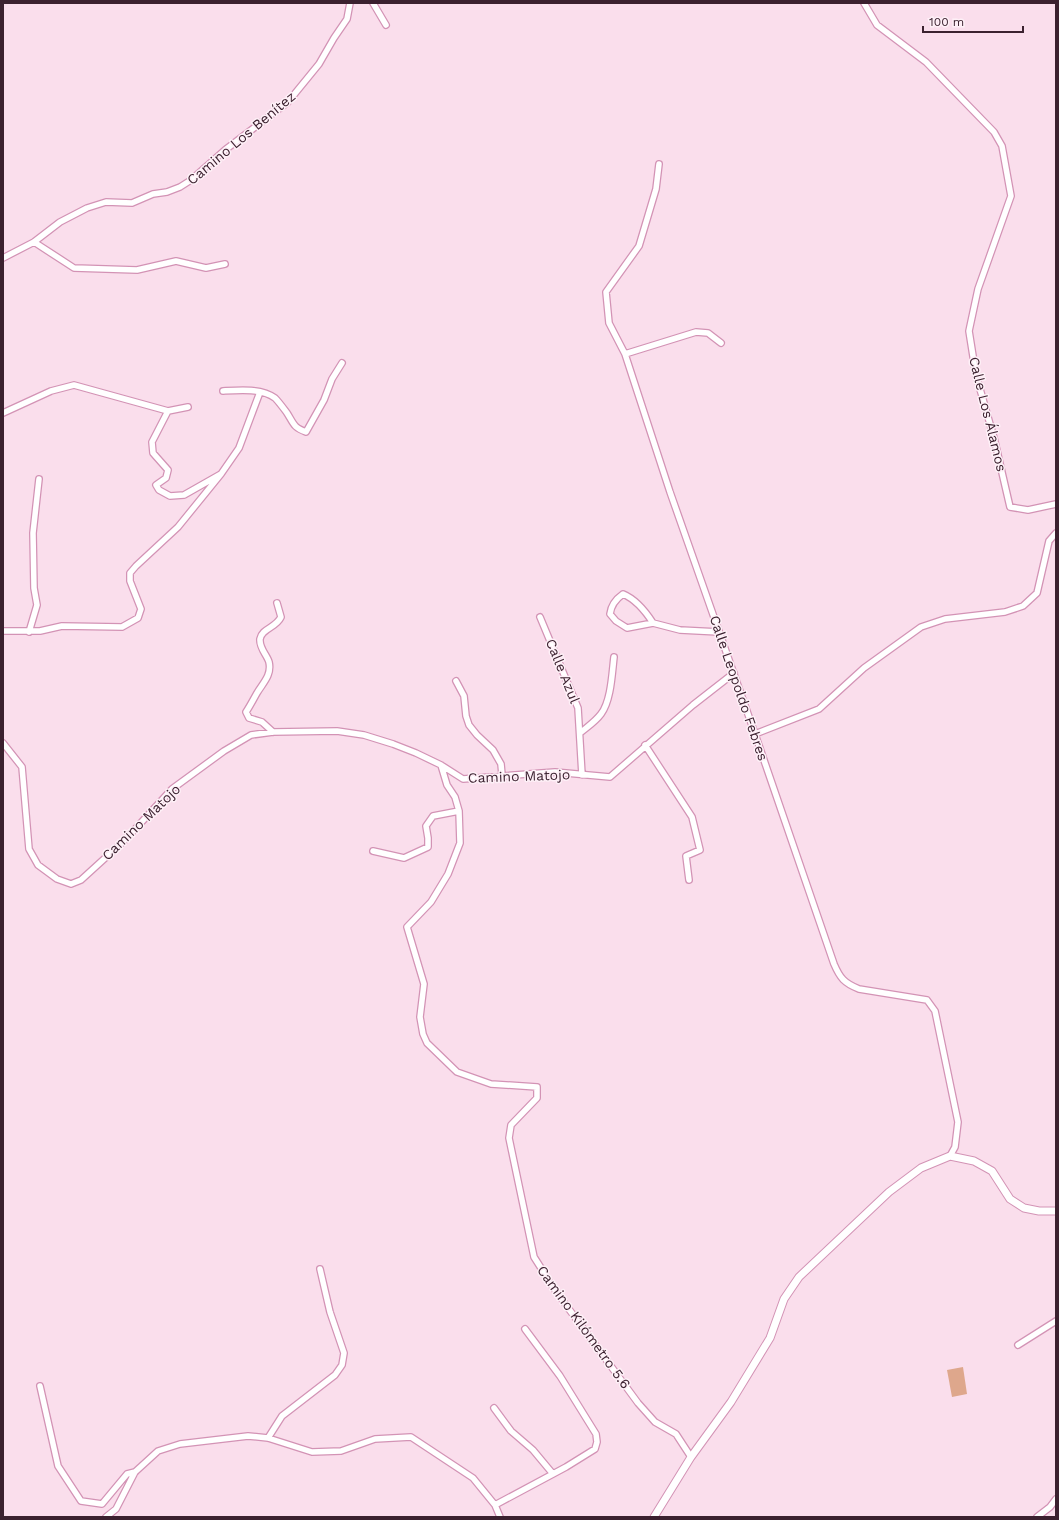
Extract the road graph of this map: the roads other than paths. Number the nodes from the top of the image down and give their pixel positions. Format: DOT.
graph roads {
  1 [pos="350,3"];
  2 [pos="373,3"];
  3 [pos="864,3"];
  4 [pos="386,25"];
  5 [pos="659,164"];
  6 [pos="34,242"];
  7 [pos="3,258"];
  8 [pos="225,264"];
  9 [pos="721,344"];
  10 [pos="625,354"];
  11 [pos="342,363"];
  12 [pos="223,391"];
  13 [pos="260,392"];
  14 [pos="188,407"];
  15 [pos="168,411"];
  16 [pos="3,414"];
  17 [pos="221,474"];
  18 [pos="39,479"];
  19 [pos="1056,504"];
  20 [pos="1056,533"];
  21 [pos="277,603"];
  22 [pos="540,618"];
  23 [pos="653,623"];
  24 [pos="3,631"];
  25 [pos="29,632"];
  26 [pos="719,632"];
  27 [pos="614,657"];
  28 [pos="734,674"];
  29 [pos="456,681"];
  30 [pos="273,732"];
  31 [pos="580,733"];
  32 [pos="755,734"];
  33 [pos="3,743"];
  34 [pos="645,745"];
  35 [pos="440,765"];
  36 [pos="502,775"];
  37 [pos="582,775"];
  38 [pos="459,811"];
  39 [pos="374,851"];
  40 [pos="689,880"];
  41 [pos="950,1156"];
  42 [pos="1056,1212"];
  43 [pos="320,1270"];
  44 [pos="1056,1321"];
  45 [pos="525,1329"];
  46 [pos="1018,1344"];
  47 [pos="40,1386"];
  48 [pos="494,1408"];
  49 [pos="268,1438"];
  50 [pos="691,1457"];
  51 [pos="135,1472"];
  52 [pos="553,1474"];
  53 [pos="1056,1499"];
  54 [pos="495,1505"];
  55 [pos="106,1517"];
  56 [pos="500,1517"];
  57 [pos="654,1517"];
  58 [pos="1037,1517"];
  1 -- 6 [label="street, Camino Los Benítez"];
  2 -- 4 [label="street"];
  3 -- 19 [label="street, Calle Los Álamos"];
  5 -- 10 [label="street, Calle Leopoldo Febres"];
  6 -- 7 [label="street, Camino Los Benítez"];
  6 -- 8 [label="street"];
  9 -- 10 [label="street"];
  10 -- 26 [label="street, Calle Leopoldo Febres"];
  11 -- 13 [label="street"];
  12 -- 13 [label="street"];
  13 -- 17 [label="street"];
  14 -- 15 [label="street"];
  15 -- 16 [label="street"];
  15 -- 17 [label="street"];
  17 -- 25 [label="street"];
  18 -- 25 [label="street"];
  20 -- 32 [label="street"];
  21 -- 30 [label="street"];
  22 -- 31 [label="street, Calle Azul"];
  23 -- 23 [label="street"];
  23 -- 26 [label="street"];
  24 -- 25 [label="street"];
  26 -- 28 [label="street, Calle Leopoldo Febres"];
  27 -- 31 [label="street"];
  28 -- 32 [label="street, Calle Leopoldo Febres"];
  28 -- 34 [label="street, Camino Matojo"];
  29 -- 36 [label="street"];
  30 -- 33 [label="street, Camino Matojo"];
  30 -- 35 [label="street, Camino Matojo"];
  31 -- 37 [label="street, Calle Azul"];
  32 -- 41 [label="street, Calle Leopoldo Febres"];
  34 -- 37 [label="street, Camino Matojo"];
  34 -- 40 [label="street"];
  35 -- 36 [label="street, Camino Matojo"];
  35 -- 38 [label="street, Camino Kilómetro 5.6"];
  36 -- 37 [label="street, Camino Matojo"];
  38 -- 39 [label="street"];
  38 -- 50 [label="street, Camino Kilómetro 5.6"];
  41 -- 42 [label="street"];
  41 -- 50 [label="street"];
  43 -- 49 [label="street"];
  44 -- 46 [label="street"];
  45 -- 52 [label="street"];
  47 -- 51 [label="street"];
  48 -- 52 [label="street"];
  49 -- 51 [label="street"];
  49 -- 54 [label="street"];
  50 -- 57 [label="street"];
  51 -- 55 [label="street"];
  52 -- 54 [label="street"];
  53 -- 58 [label="street"];
  54 -- 56 [label="street"];
}
